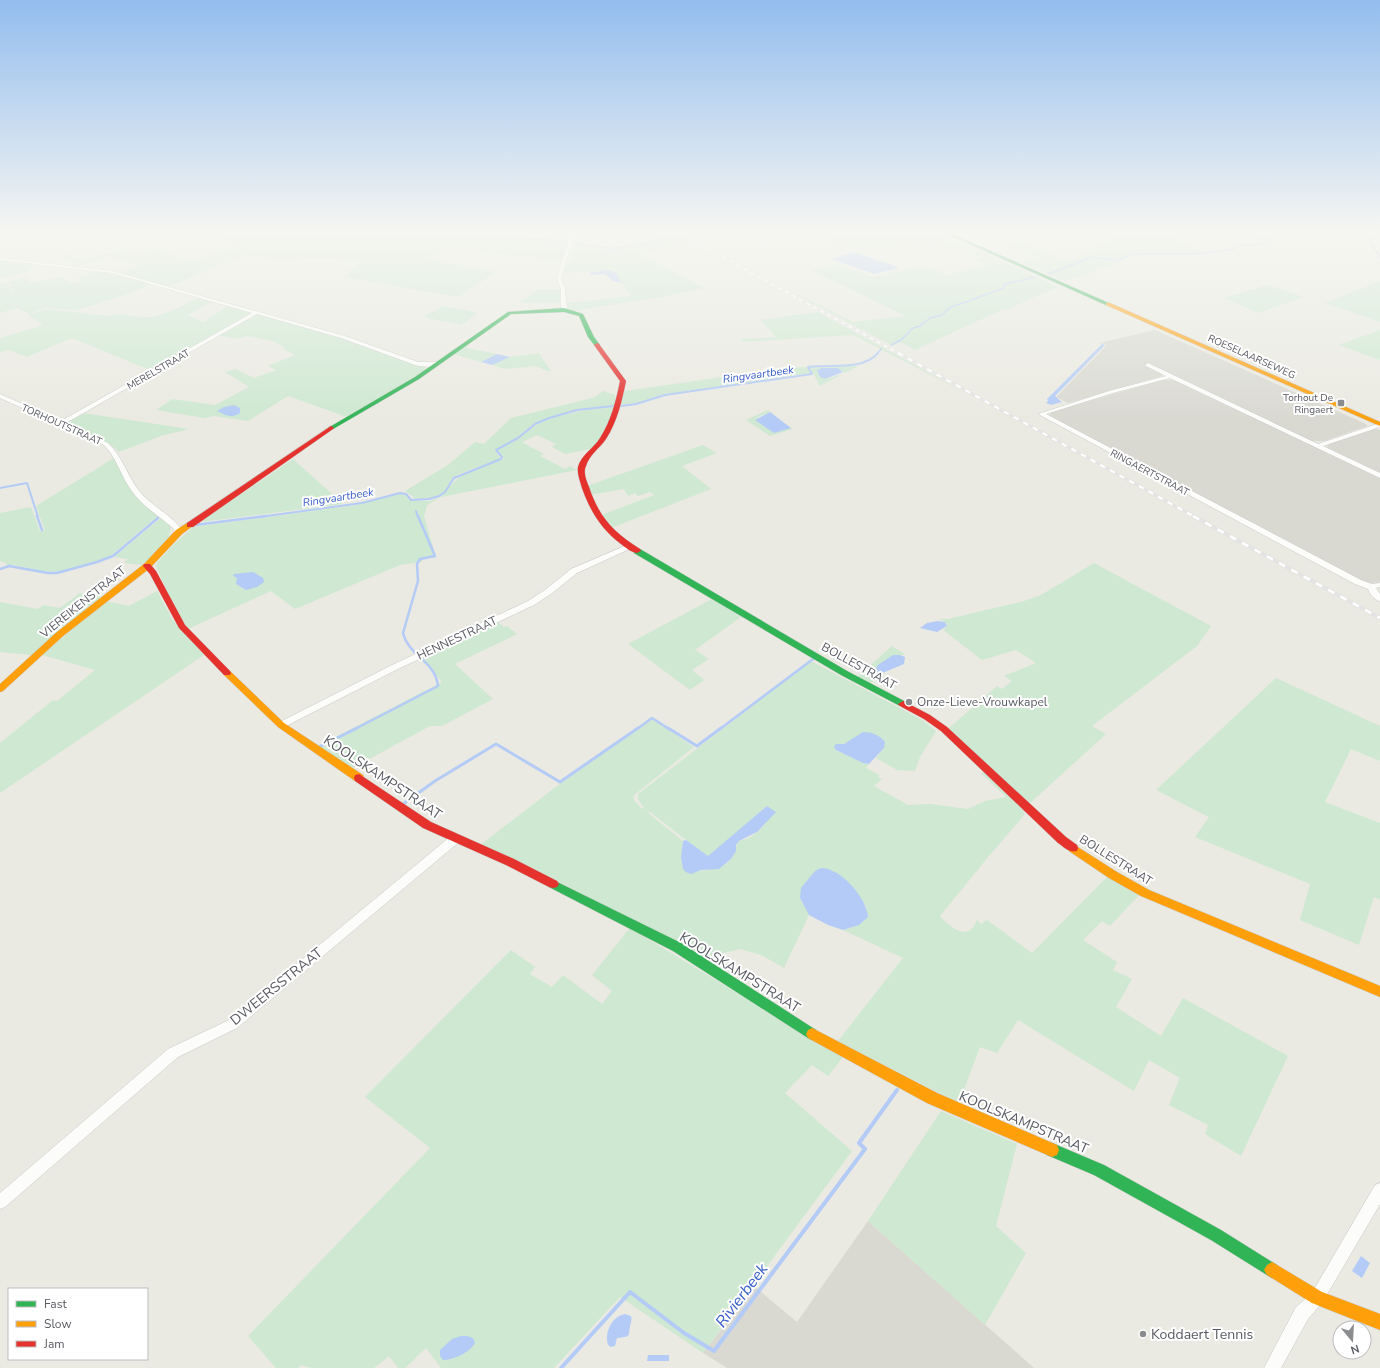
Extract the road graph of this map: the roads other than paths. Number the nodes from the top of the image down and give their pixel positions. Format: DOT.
graph roads {
  1 [pos="188,294"];
  2 [pos="564,294"];
  3 [pos="1084,294"];
  4 [pos="564,310"];
  5 [pos="255,313"];
  6 [pos="438,364"];
  7 [pos="1148,365"];
  8 [pos="1171,376"];
  9 [pos="0,396"];
  10 [pos="60,424"];
  11 [pos="1380,425"];
  12 [pos="1317,446"];
  13 [pos="1380,476"];
  14 [pos="179,532"];
  15 [pos="630,547"];
  16 [pos="147,566"];
  17 [pos="1380,585"];
  18 [pos="1371,587"];
  19 [pos="1380,599"];
  20 [pos="0,689"];
  21 [pos="281,725"];
  22 [pos="455,839"];
  23 [pos="1380,992"];
  24 [pos="1380,1190"];
  25 [pos="0,1202"];
  26 [pos="1317,1298"];
  27 [pos="1380,1322"];
  28 [pos="1272,1368"];
  1 -- 5 [label="street"];
  2 -- 4 [label="street"];
  3 -- 11 [label="street, ROESELAARSEWEG"];
  4 -- 6 [label="street, VIEREIKENSTRAAT"];
  4 -- 15 [label="street, BOLLESTRAAT"];
  5 -- 6 [label="street"];
  5 -- 10 [label="street, MERELSTRAAT"];
  6 -- 14 [label="street, VIEREIKENSTRAAT"];
  7 -- 8 [label="street"];
  8 -- 12 [label="street"];
  8 -- 18 [label="street, RINGAERTSTRAAT"];
  9 -- 10 [label="street, TORHOUTSTRAAT"];
  10 -- 14 [label="street, TORHOUTSTRAAT"];
  11 -- 12 [label="street"];
  12 -- 13 [label="street"];
  14 -- 16 [label="street, VIEREIKENSTRAAT"];
  15 -- 21 [label="street, HENNESTRAAT"];
  15 -- 23 [label="street, BOLLESTRAAT"];
  16 -- 20 [label="street, VIEREIKENSTRAAT"];
  16 -- 21 [label="street, KOOLSKAMPSTRAAT"];
  17 -- 18 [label="street"];
  18 -- 19 [label="street"];
  21 -- 22 [label="street, KOOLSKAMPSTRAAT"];
  22 -- 25 [label="street, DWEERSSTRAAT"];
  22 -- 26 [label="street, KOOLSKAMPSTRAAT"];
  24 -- 26 [label="street"];
  26 -- 27 [label="street, KOOLSKAMPSTRAAT"];
  26 -- 28 [label="street"];
}
